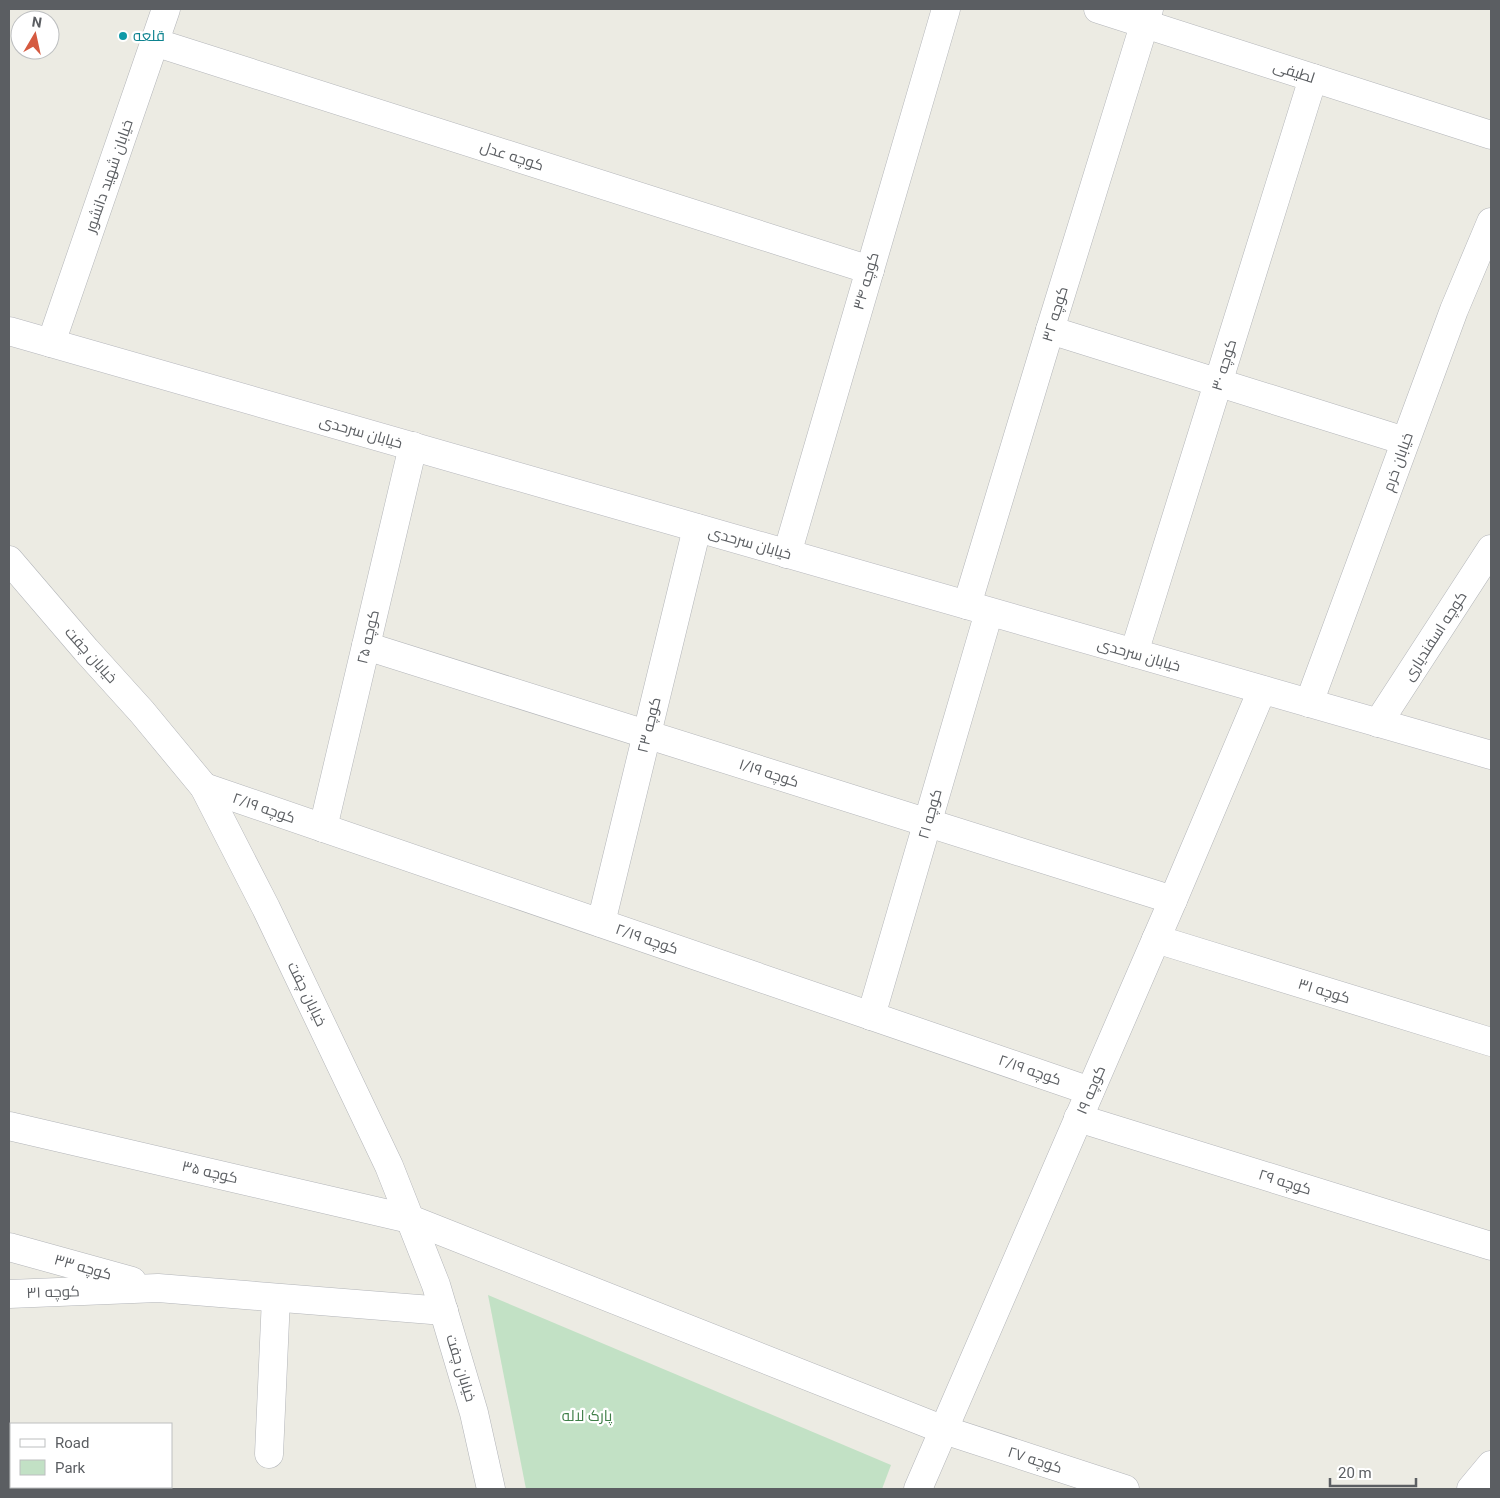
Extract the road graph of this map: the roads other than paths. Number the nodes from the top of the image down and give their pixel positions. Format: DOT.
graph roads {
  1 [pos="166,9"];
  2 [pos="946,9"];
  3 [pos="1098,9"];
  4 [pos="1146,16"];
  5 [pos="154,42"];
  6 [pos="1313,78"];
  7 [pos="1491,135"];
  8 [pos="1491,222"];
  9 [pos="870,270"];
  10 [pos="1050,330"];
  11 [pos="9,331"];
  12 [pos="51,343"];
  13 [pos="1218,383"];
  14 [pos="1405,442"];
  15 [pos="412,446"];
  16 [pos="697,528"];
  17 [pos="1491,550"];
  18 [pos="787,554"];
  19 [pos="9,560"];
  20 [pos="978,608"];
  21 [pos="366,646"];
  22 [pos="1134,653"];
  23 [pos="1262,690"];
  24 [pos="1309,703"];
  25 [pos="1378,723"];
  26 [pos="646,735"];
  27 [pos="1491,755"];
  28 [pos="204,787"];
  29 [pos="927,823"];
  30 [pos="323,828"];
  31 [pos="1173,900"];
  32 [pos="601,923"];
  33 [pos="1156,939"];
  34 [pos="871,1016"];
  35 [pos="1491,1042"];
  36 [pos="1090,1091"];
  37 [pos="1078,1118"];
  38 [pos="9,1126"];
  39 [pos="410,1219"];
  40 [pos="9,1246"];
  41 [pos="1491,1246"];
  42 [pos="158,1288"];
  43 [pos="9,1294"];
  44 [pos="276,1298"];
  45 [pos="444,1311"];
  46 [pos="944,1430"];
  47 [pos="269,1454"];
  48 [pos="1491,1465"];
  49 [pos="491,1489"];
  50 [pos="918,1489"];
  51 [pos="1125,1489"];
  52 [pos="1471,1489"];
  1 -- 5 [label="street, خیابان شهید دانشور"];
  2 -- 9 [label="street, کوچه ۳۴"];
  3 -- 4 [label="street, لطیفی"];
  4 -- 6 [label="street, لطیفی"];
  4 -- 10 [label="street, کوچه ۳۲"];
  5 -- 9 [label="street, کوچه عدل"];
  5 -- 12 [label="street, خیابان شهید دانشور"];
  6 -- 7 [label="street, لطیفی"];
  6 -- 13 [label="street, کوچه ۳۰"];
  8 -- 14 [label="street, خیابان خرم"];
  9 -- 18 [label="street, کوچه ۳۴"];
  10 -- 13 [label="street"];
  10 -- 20 [label="street, کوچه ۳۲"];
  11 -- 12 [label="street, خیابان سرحدی"];
  12 -- 15 [label="street, خیابان سرحدی"];
  13 -- 14 [label="street"];
  13 -- 22 [label="street, کوچه ۳۰"];
  14 -- 24 [label="street, خیابان خرم"];
  15 -- 16 [label="street, خیابان سرحدی"];
  15 -- 21 [label="street, کوچه ۲۵"];
  16 -- 18 [label="street, خیابان سرحدی"];
  16 -- 26 [label="street, کوچه ۲۳"];
  17 -- 25 [label="street, کوچه اسفندیاری"];
  18 -- 20 [label="street, خیابان سرحدی"];
  19 -- 28 [label="street, خیابان چفت"];
  20 -- 22 [label="street, خیابان سرحدی"];
  20 -- 29 [label="street, کوچه ۲۱"];
  21 -- 26 [label="street, کوچه ۱/۱۹"];
  21 -- 30 [label="street, کوچه ۲۵"];
  22 -- 23 [label="street, خیابان سرحدی"];
  23 -- 24 [label="street, خیابان سرحدی"];
  23 -- 31 [label="street, کوچه ۱۹"];
  24 -- 25 [label="street, خیابان سرحدی"];
  25 -- 27 [label="street, خیابان سرحدی"];
  26 -- 29 [label="street, کوچه ۱/۱۹"];
  26 -- 32 [label="street, کوچه ۲۳"];
  28 -- 30 [label="street, کوچه ۲/۱۹"];
  28 -- 39 [label="street, خیابان چفت"];
  29 -- 31 [label="street, کوچه ۱/۱۹"];
  29 -- 34 [label="street, کوچه ۲۱"];
  30 -- 32 [label="street, کوچه ۲/۱۹"];
  31 -- 33 [label="street, کوچه ۱۹"];
  32 -- 34 [label="street, کوچه ۲/۱۹"];
  33 -- 35 [label="street, کوچه ۳۱"];
  33 -- 36 [label="street, کوچه ۱۹"];
  34 -- 36 [label="street, کوچه ۲/۱۹"];
  36 -- 37 [label="street, کوچه ۱۹"];
  37 -- 41 [label="street, کوچه ۲۹"];
  37 -- 46 [label="street, کوچه ۱۹"];
  38 -- 39 [label="street, کوچه ۳۵"];
  39 -- 45 [label="street, خیابان چفت"];
  39 -- 46 [label="street, کوچه ۳۵"];
  40 -- 42 [label="street, کوچه ۳۳"];
  42 -- 43 [label="street, کوچه ۳۱"];
  42 -- 44 [label="street"];
  44 -- 45 [label="street"];
  44 -- 47 [label="street"];
  45 -- 49 [label="street, خیابان چفت"];
  46 -- 50 [label="street, کوچه ۱۹"];
  46 -- 51 [label="street, کوچه ۲۷"];
  48 -- 52 [label="street"];
}
